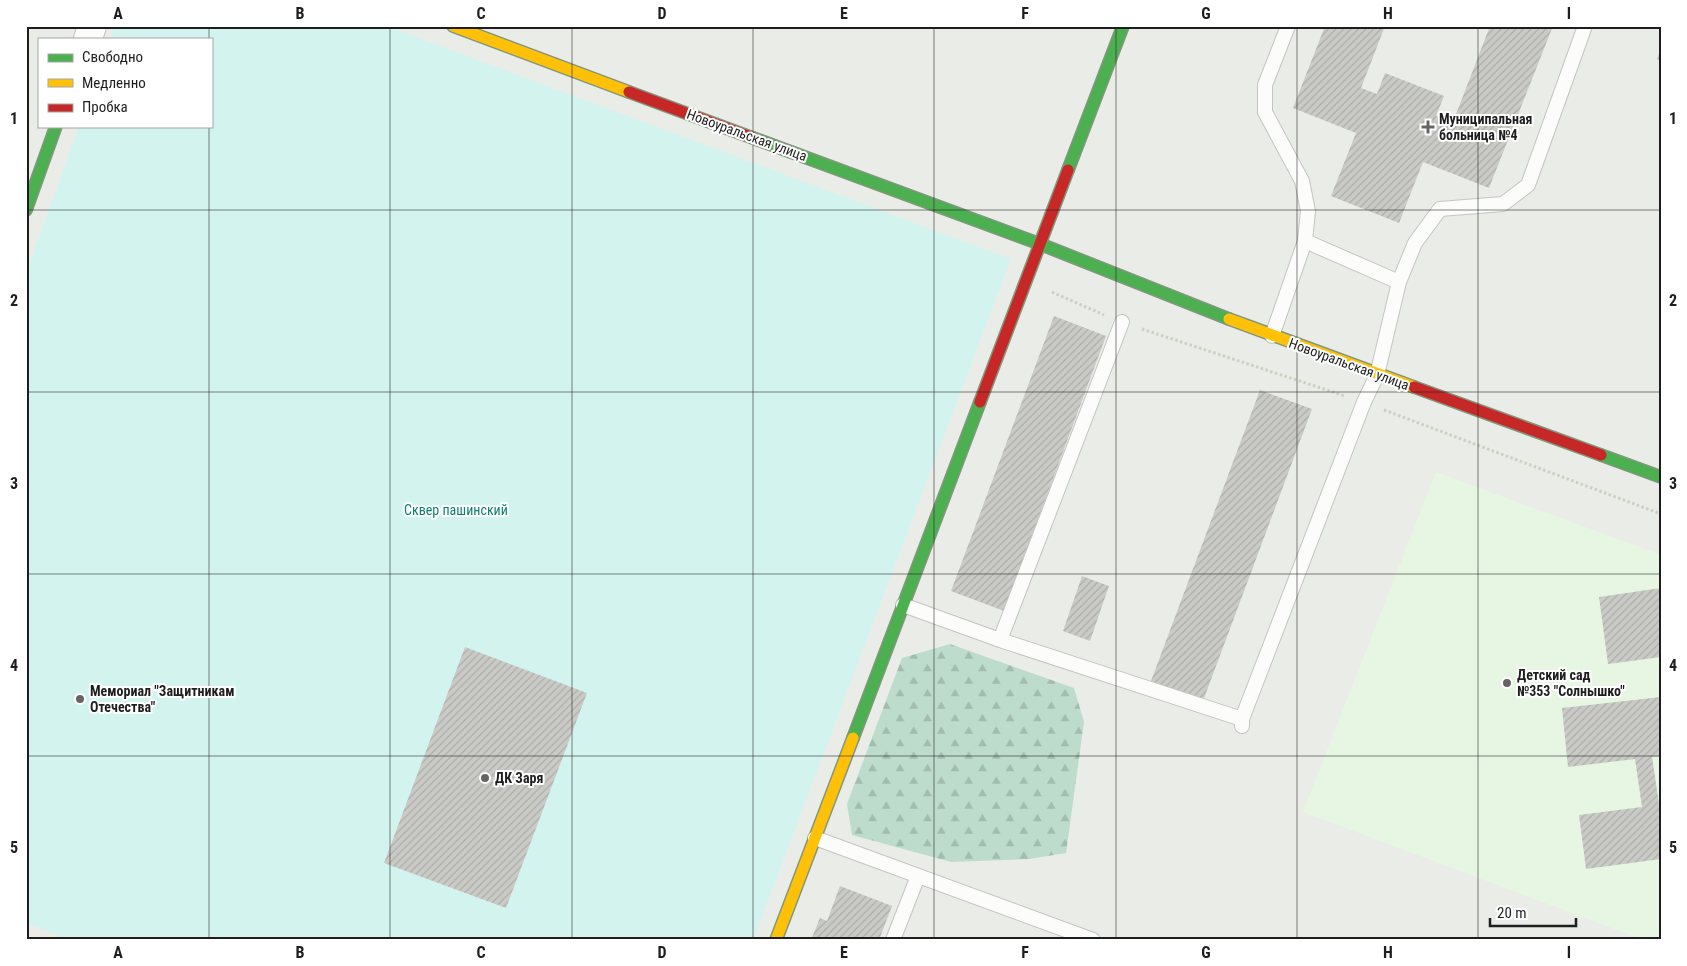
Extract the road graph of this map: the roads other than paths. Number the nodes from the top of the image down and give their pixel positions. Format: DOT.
graph roads {
  1 [pos="92,26"];
  2 [pos="453,26"];
  3 [pos="1123,26"];
  4 [pos="1288,26"];
  5 [pos="1585,26"];
  6 [pos="88,38"];
  7 [pos="55,128"];
  8 [pos="26,210"];
  9 [pos="1305,241"];
  10 [pos="1040,244"];
  11 [pos="1399,282"];
  12 [pos="1122,322"];
  13 [pos="1272,336"];
  14 [pos="1377,375"];
  15 [pos="1661,476"];
  16 [pos="903,605"];
  17 [pos="1000,640"];
  18 [pos="815,838"];
  19 [pos="918,876"];
  20 [pos="776,940"];
  21 [pos="893,940"];
  22 [pos="1093,940"];
  1 -- 6 [label="street"];
  2 -- 10 [label="street, Новоуральская улица"];
  3 -- 10 [label="street"];
  4 -- 9 [label="lane"];
  5 -- 11 [label="lane"];
  7 -- 8 [label="street"];
  9 -- 11 [label="lane"];
  9 -- 13 [label="lane"];
  10 -- 13 [label="street, Новоуральская улица"];
  10 -- 16 [label="street"];
  11 -- 14 [label="lane"];
  12 -- 17 [label="lane"];
  13 -- 14 [label="street, Новоуральская улица"];
  14 -- 15 [label="street, Новоуральская улица"];
  14 -- 17 [label="lane"];
  16 -- 17 [label="lane"];
  16 -- 18 [label="street"];
  18 -- 19 [label="lane"];
  18 -- 20 [label="street"];
  19 -- 21 [label="lane"];
  19 -- 22 [label="lane"];
}
